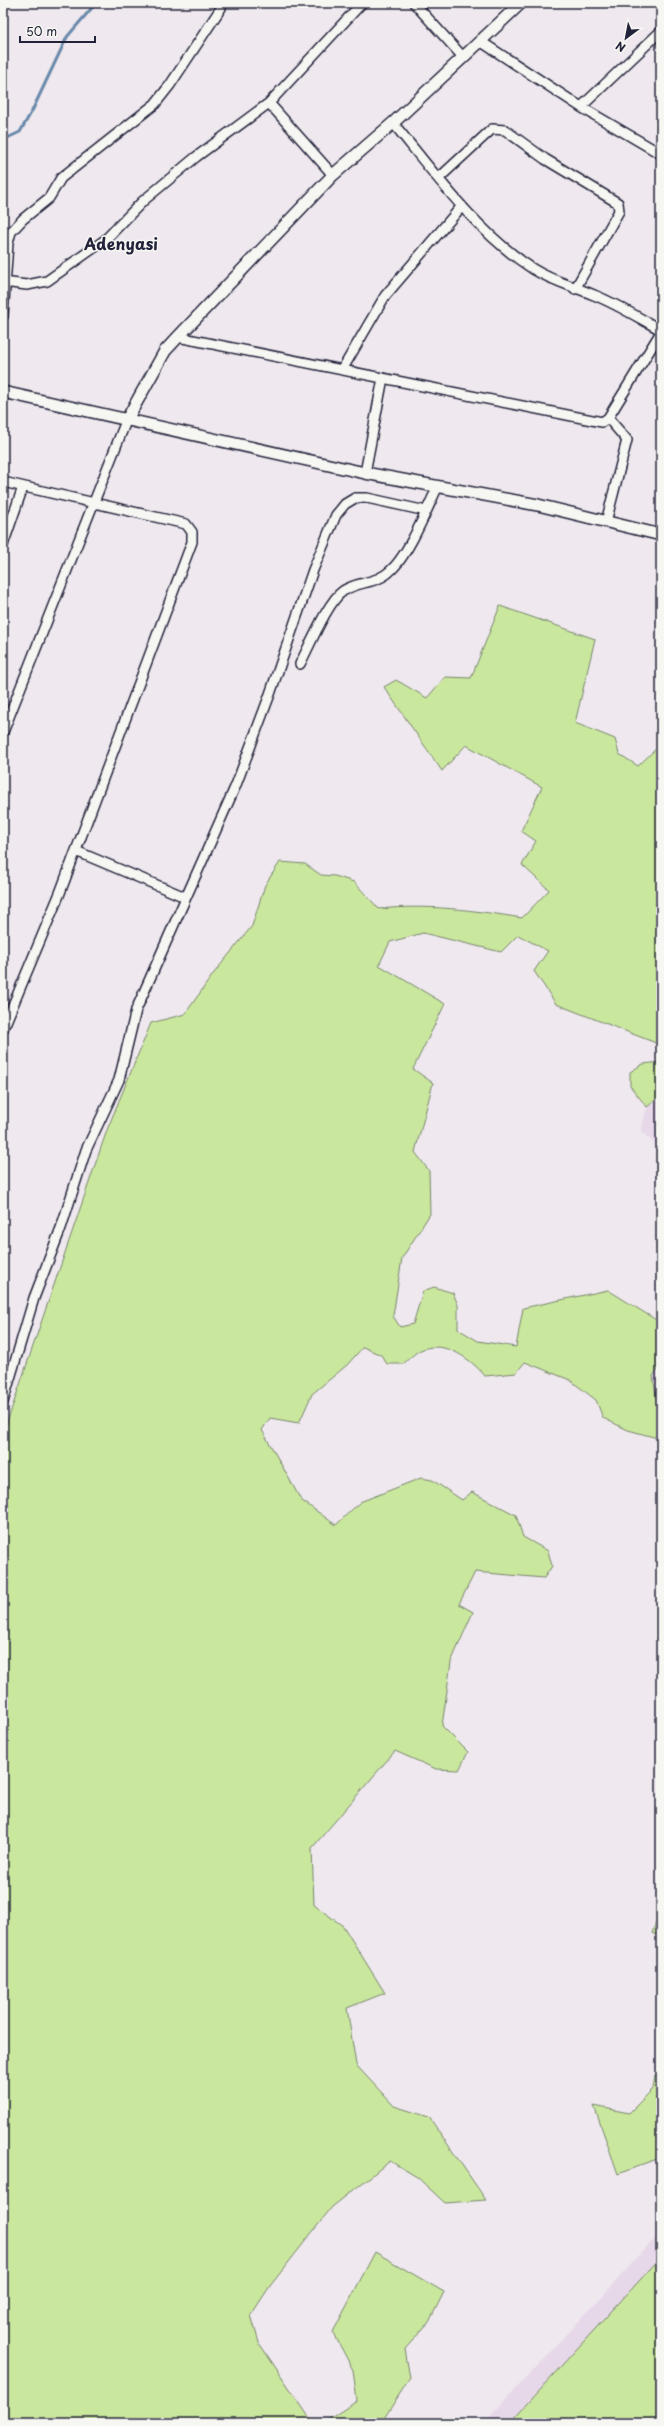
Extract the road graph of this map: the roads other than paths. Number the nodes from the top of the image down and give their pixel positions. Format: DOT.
graph roads {
  1 [pos="362,3"];
  2 [pos="414,3"];
  3 [pos="520,3"];
  4 [pos="221,8"];
  5 [pos="661,31"];
  6 [pos="480,41"];
  7 [pos="463,57"];
  8 [pos="269,103"];
  9 [pos="581,107"];
  10 [pos="393,123"];
  11 [pos="661,154"];
  12 [pos="333,175"];
  13 [pos="439,178"];
  14 [pos="462,206"];
  15 [pos="5,282"];
  16 [pos="575,289"];
  17 [pos="3,316"];
  18 [pos="661,331"];
  19 [pos="178,337"];
  20 [pos="342,370"];
  21 [pos="383,378"];
  22 [pos="3,392"];
  23 [pos="608,418"];
  24 [pos="126,421"];
  25 [pos="366,473"];
  26 [pos="3,482"];
  27 [pos="438,486"];
  28 [pos="23,487"];
  29 [pos="94,502"];
  30 [pos="426,511"];
  31 [pos="606,522"];
  32 [pos="661,534"];
  33 [pos="3,545"];
  34 [pos="300,664"];
  35 [pos="3,732"];
  36 [pos="76,851"];
  37 [pos="185,897"];
  38 [pos="3,1028"];
  39 [pos="3,1402"];
  1 -- 8 [label="street"];
  2 -- 7 [label="street"];
  3 -- 6 [label="street"];
  4 -- 15 [label="street"];
  5 -- 9 [label="street"];
  6 -- 7 [label="street"];
  6 -- 9 [label="street"];
  7 -- 10 [label="street"];
  8 -- 12 [label="street"];
  8 -- 15 [label="street"];
  9 -- 11 [label="street"];
  10 -- 12 [label="street"];
  10 -- 13 [label="street"];
  12 -- 19 [label="street"];
  13 -- 14 [label="street"];
  13 -- 16 [label="street"];
  14 -- 16 [label="street"];
  14 -- 20 [label="street"];
  15 -- 17 [label="street"];
  16 -- 18 [label="street"];
  18 -- 23 [label="street"];
  19 -- 20 [label="street"];
  19 -- 24 [label="street"];
  20 -- 21 [label="street"];
  21 -- 23 [label="street"];
  21 -- 25 [label="street"];
  22 -- 24 [label="street"];
  23 -- 31 [label="street"];
  24 -- 25 [label="street"];
  24 -- 29 [label="street"];
  25 -- 27 [label="street"];
  26 -- 28 [label="street"];
  27 -- 30 [label="street"];
  27 -- 31 [label="street"];
  28 -- 29 [label="street"];
  28 -- 33 [label="street"];
  29 -- 35 [label="street"];
  29 -- 36 [label="street"];
  30 -- 34 [label="street"];
  30 -- 37 [label="street"];
  31 -- 32 [label="street"];
  36 -- 37 [label="street"];
  36 -- 38 [label="street"];
  37 -- 39 [label="street"];
}
